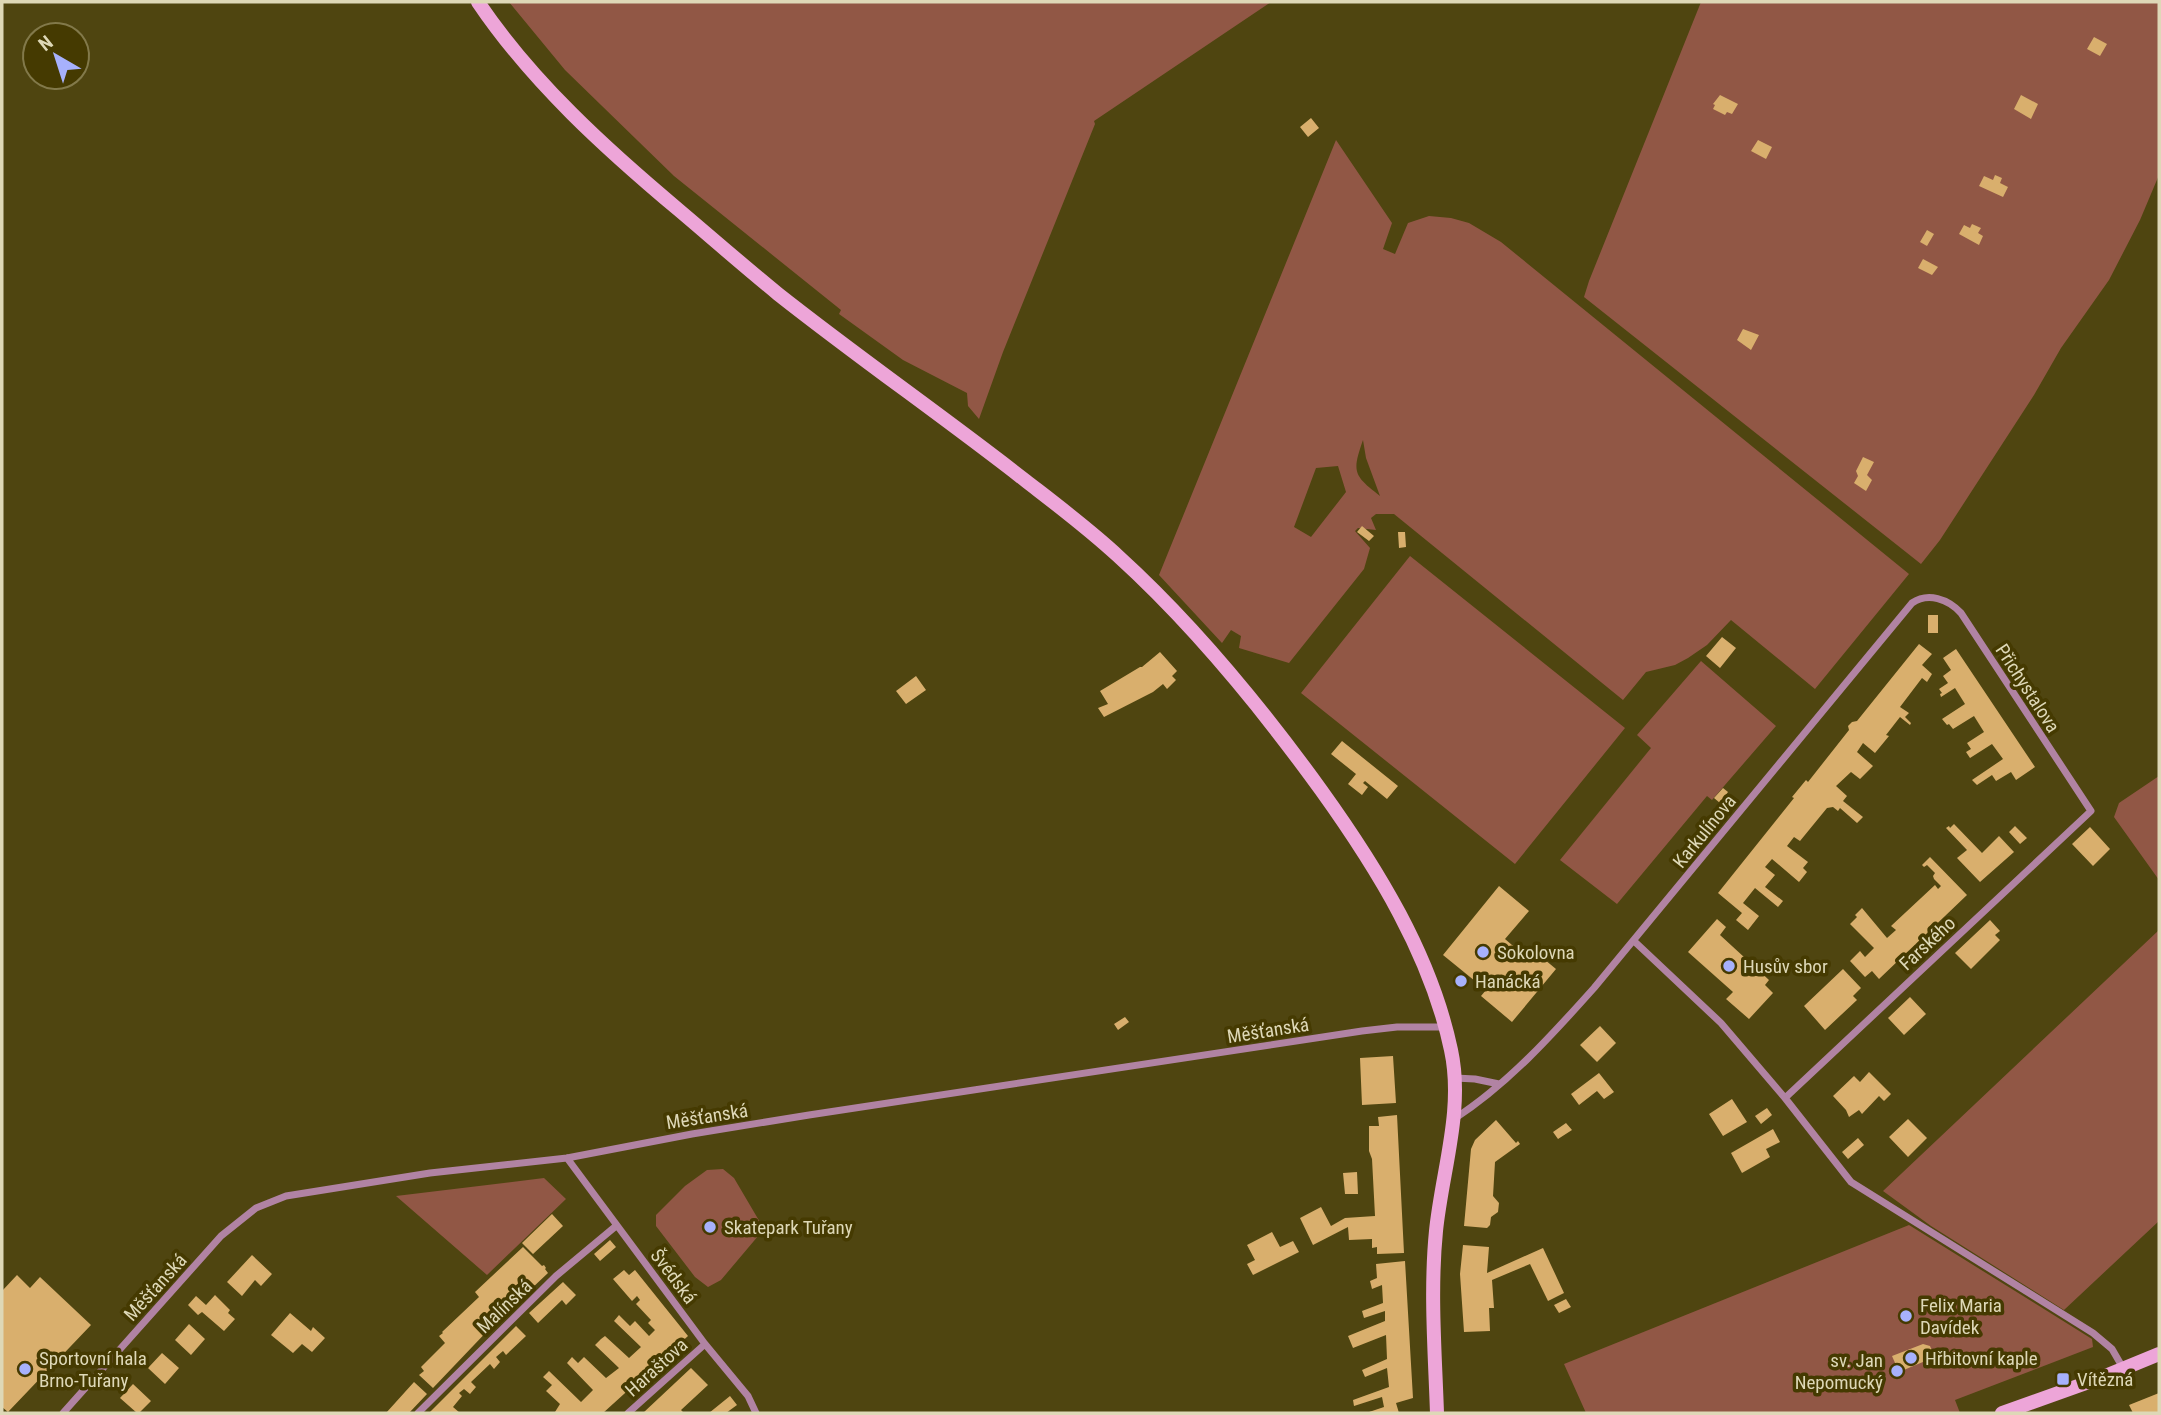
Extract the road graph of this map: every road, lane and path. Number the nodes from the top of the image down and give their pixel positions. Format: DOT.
graph roads {
  1 [pos="478,2"];
  2 [pos="1928,597"];
  3 [pos="2091,811"];
  4 [pos="1633,941"];
  5 [pos="1446,1027"];
  6 [pos="1455,1078"];
  7 [pos="1499,1084"];
  8 [pos="1785,1098"];
  9 [pos="1453,1119"];
  10 [pos="567,1157"];
  11 [pos="616,1226"];
  12 [pos="705,1344"];
  13 [pos="2159,1354"];
  14 [pos="2123,1369"];
  15 [pos="63,1413"];
  16 [pos="418,1413"];
  17 [pos="628,1413"];
  18 [pos="756,1413"];
  19 [pos="1437,1413"];
  20 [pos="2002,1413"];
  1 -- 5 [label="street"];
  2 -- 3 [label="street, Přichystalova"];
  2 -- 4 [label="street, Karkulínova"];
  3 -- 8 [label="street, Farského"];
  4 -- 7 [label="street, Karkulínova"];
  4 -- 8 [label="street"];
  5 -- 6 [label="street"];
  5 -- 10 [label="street, Měšťanská"];
  6 -- 7 [label="street"];
  6 -- 9 [label="street"];
  7 -- 9 [label="street, Karkulínova"];
  8 -- 14 [label="street"];
  9 -- 19 [label="street"];
  10 -- 11 [label="street, Švédská"];
  10 -- 15 [label="street, Měšťanská"];
  11 -- 12 [label="street, Švédská"];
  11 -- 16 [label="street, Malínská"];
  12 -- 17 [label="street, Haraštova"];
  12 -- 18 [label="street, Švédská"];
  13 -- 14 [label="street"];
  14 -- 20 [label="street"];
}
